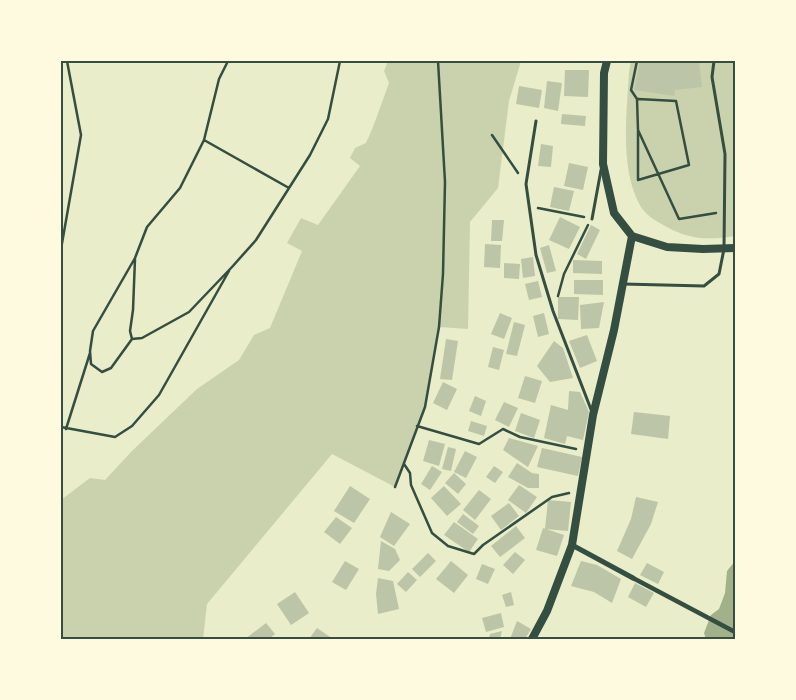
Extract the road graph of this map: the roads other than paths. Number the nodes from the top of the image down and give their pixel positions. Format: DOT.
graph roads {
  1 [pos="607,61"];
  2 [pos="714,61"];
  3 [pos="536,121"];
  4 [pos="603,164"];
  5 [pos="592,219"];
  6 [pos="632,236"];
  7 [pos="735,248"];
  8 [pos="622,284"];
  9 [pos="593,415"];
  10 [pos="572,545"];
  11 [pos="633,578"];
  12 [pos="735,632"];
  13 [pos="532,639"];
  1 -- 4 [label="street"];
  2 -- 8 [label="lane"];
  3 -- 9 [label="lane"];
  4 -- 5 [label="lane"];
  4 -- 6 [label="street"];
  6 -- 7 [label="street"];
  6 -- 8 [label="street"];
  8 -- 9 [label="street"];
  9 -- 10 [label="street"];
  10 -- 11 [label="street"];
  10 -- 13 [label="street"];
  11 -- 12 [label="street"];
}
